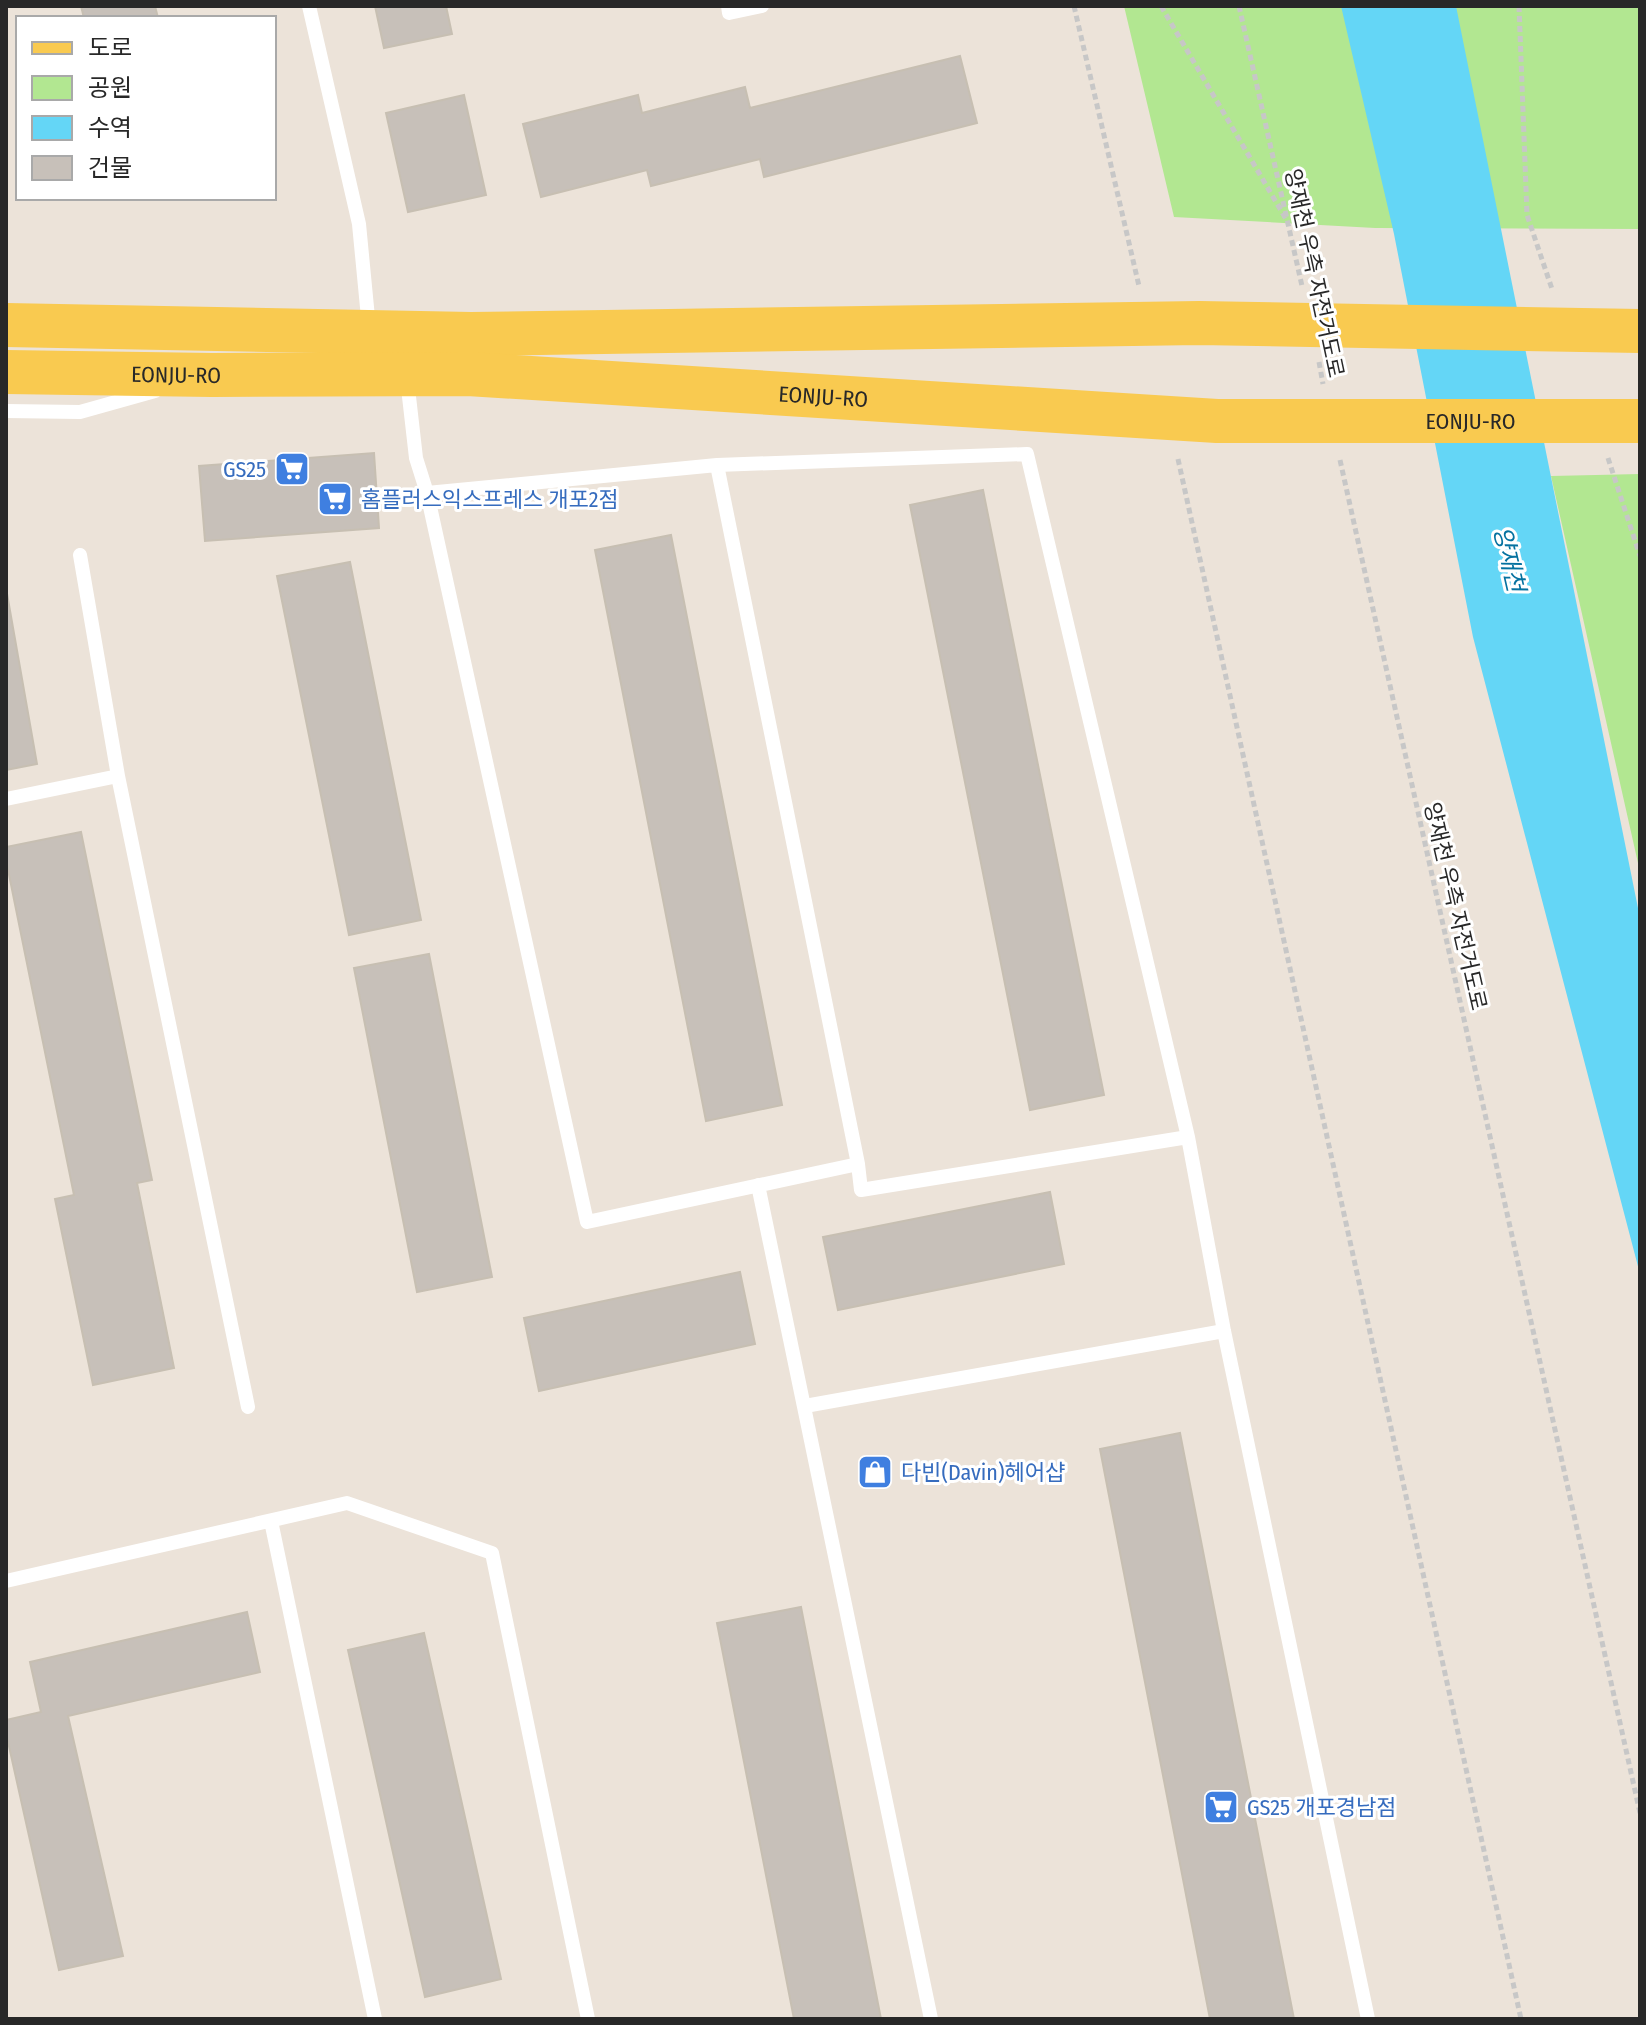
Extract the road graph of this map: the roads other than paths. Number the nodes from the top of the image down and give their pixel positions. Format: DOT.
graph roads {
  1 [pos="309,6"];
  2 [pos="728,6"];
  3 [pos="762,6"];
  4 [pos="6,325"];
  5 [pos="1640,331"];
  6 [pos="369,332"];
  7 [pos="6,372"];
  8 [pos="406,374"];
  9 [pos="212,375"];
  10 [pos="6,411"];
  11 [pos="1640,421"];
  12 [pos="717,465"];
  13 [pos="427,493"];
  14 [pos="80,555"];
  15 [pos="118,776"];
  16 [pos="6,799"];
  17 [pos="1188,1137"];
  18 [pos="858,1164"];
  19 [pos="758,1185"];
  20 [pos="1224,1331"];
  21 [pos="805,1406"];
  22 [pos="248,1407"];
  23 [pos="271,1521"];
  24 [pos="6,1581"];
  25 [pos="375,2019"];
  26 [pos="588,2019"];
  27 [pos="931,2019"];
  28 [pos="1368,2019"];
  1 -- 6 [label="lane"];
  2 -- 3 [label="lane"];
  4 -- 6 [label="main road"];
  5 -- 6 [label="main road"];
  7 -- 9 [label="main road, EONJU-RO"];
  8 -- 9 [label="main road, EONJU-RO"];
  8 -- 11 [label="main road, EONJU-RO"];
  8 -- 13 [label="lane"];
  9 -- 10 [label="lane"];
  12 -- 13 [label="lane"];
  12 -- 17 [label="lane"];
  12 -- 18 [label="lane"];
  13 -- 19 [label="lane"];
  14 -- 15 [label="lane"];
  15 -- 16 [label="lane"];
  15 -- 22 [label="lane"];
  17 -- 18 [label="lane"];
  17 -- 20 [label="lane"];
  18 -- 19 [label="lane"];
  19 -- 21 [label="lane"];
  20 -- 21 [label="lane"];
  20 -- 28 [label="lane"];
  21 -- 27 [label="lane"];
  23 -- 24 [label="lane"];
  23 -- 25 [label="lane"];
  23 -- 26 [label="lane"];
}
